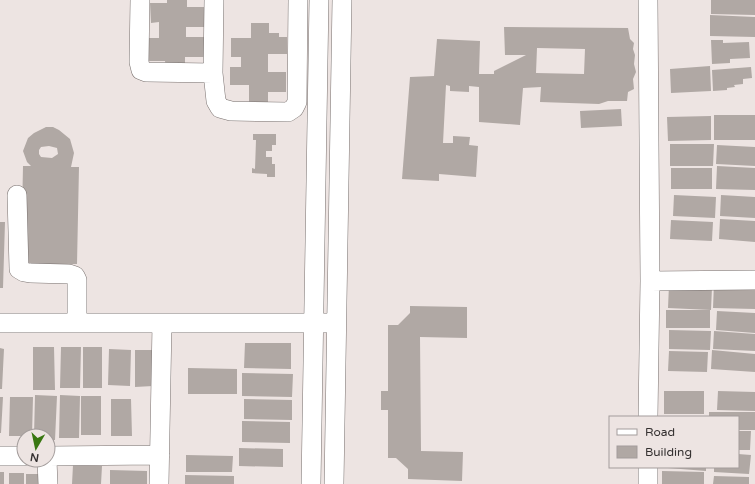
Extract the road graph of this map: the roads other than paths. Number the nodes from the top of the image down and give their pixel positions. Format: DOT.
graph roads {
  1 [pos="140,0"];
  2 [pos="214,0"];
  3 [pos="298,0"];
  4 [pos="319,0"];
  5 [pos="342,0"];
  6 [pos="648,0"];
  7 [pos="213,73"];
  8 [pos="18,194"];
  9 [pos="755,280"];
  10 [pos="650,281"];
  11 [pos="0,323"];
  12 [pos="77,323"];
  13 [pos="314,323"];
  14 [pos="337,323"];
  15 [pos="162,324"];
  16 [pos="648,416"];
  17 [pos="0,456"];
  18 [pos="16,456"];
  19 [pos="56,456"];
  20 [pos="160,456"];
  21 [pos="48,468"];
  22 [pos="648,468"];
  23 [pos="48,484"];
  24 [pos="159,484"];
  25 [pos="311,484"];
  26 [pos="334,484"];
  27 [pos="648,484"];
  1 -- 7 [label="street"];
  2 -- 7 [label="street"];
  3 -- 7 [label="street"];
  4 -- 13 [label="street"];
  5 -- 14 [label="street"];
  6 -- 10 [label="street"];
  8 -- 12 [label="street"];
  9 -- 10 [label="street"];
  10 -- 16 [label="street"];
  11 -- 12 [label="street"];
  12 -- 15 [label="street"];
  13 -- 14 [label="street"];
  13 -- 15 [label="street"];
  13 -- 25 [label="street"];
  14 -- 26 [label="street"];
  15 -- 20 [label="street"];
  17 -- 18 [label="street"];
  19 -- 20 [label="street"];
  20 -- 24 [label="street"];
  21 -- 23 [label="street"];
  22 -- 27 [label="street"];
}
